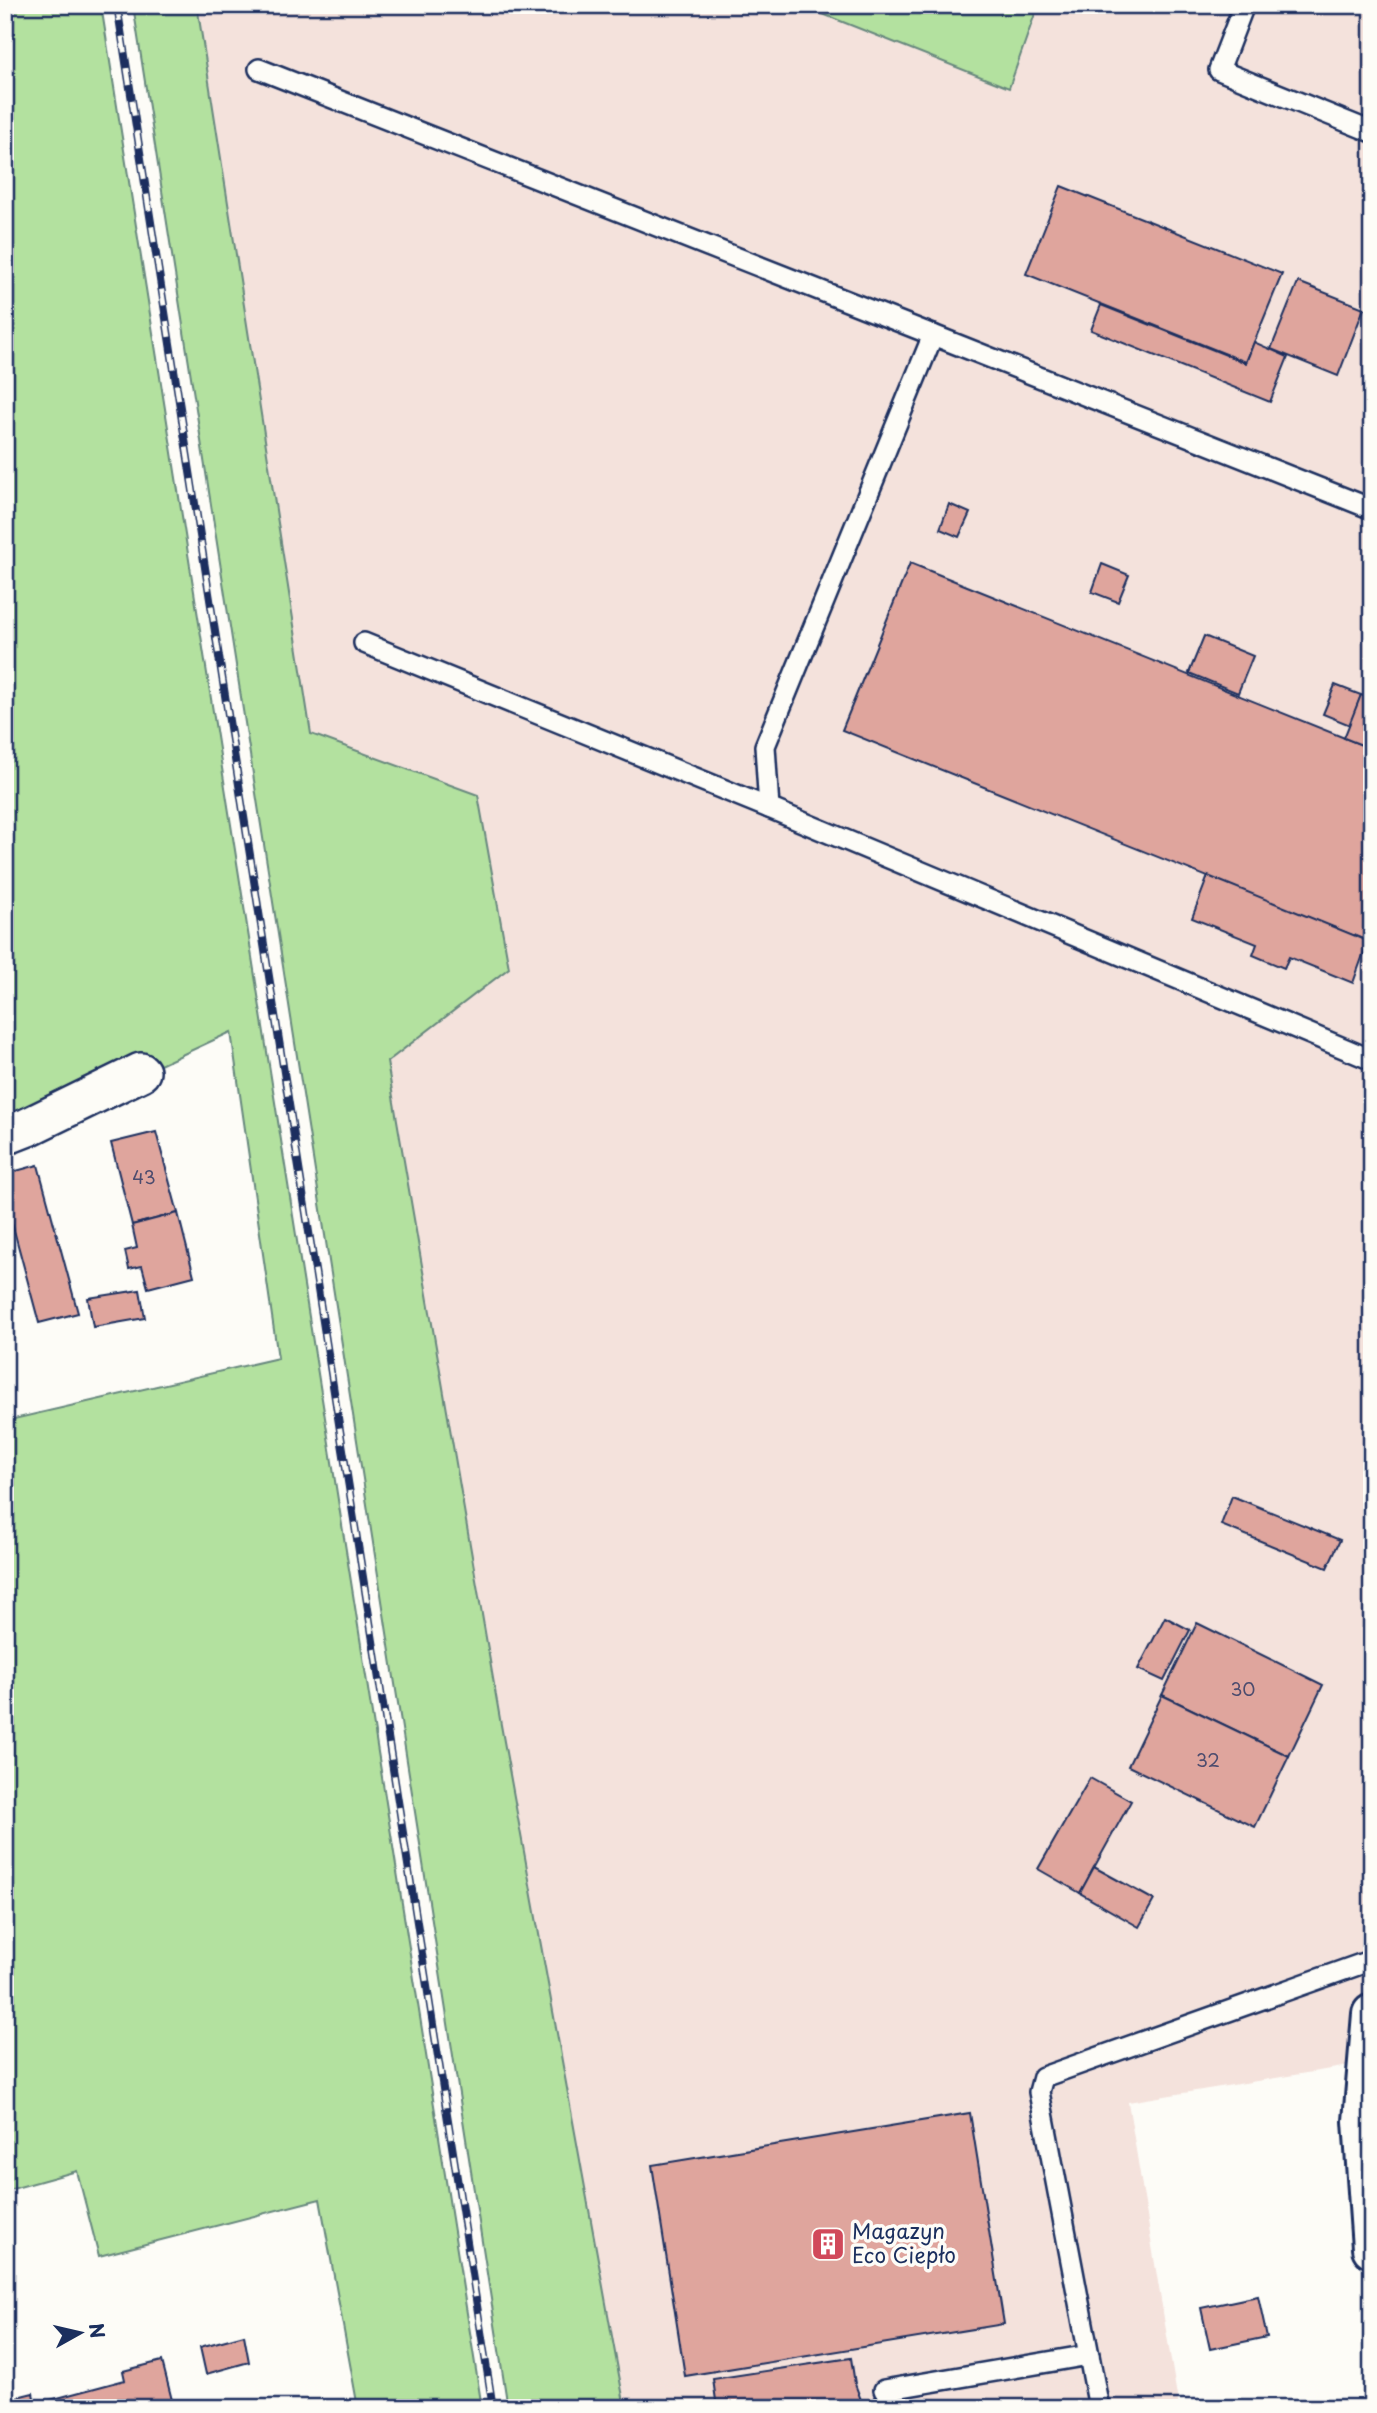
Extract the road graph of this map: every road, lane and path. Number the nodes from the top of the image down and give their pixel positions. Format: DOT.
graph roads {
  1 [pos="1244,5"];
  2 [pos="259,69"];
  3 [pos="1372,132"];
  4 [pos="933,335"];
  5 [pos="1372,509"];
  6 [pos="364,643"];
  7 [pos="769,808"];
  8 [pos="1372,1060"];
  9 [pos="141,1072"];
  10 [pos="5,1136"];
  11 [pos="1372,1960"];
  12 [pos="1372,2014"];
  13 [pos="1372,2248"];
  14 [pos="1089,2356"];
  15 [pos="884,2390"];
  16 [pos="1099,2408"];
  1 -- 3 [label="lane"];
  2 -- 4 [label="lane"];
  4 -- 5 [label="lane"];
  4 -- 7 [label="lane"];
  6 -- 7 [label="lane"];
  7 -- 8 [label="lane"];
  9 -- 10 [label="street"];
  11 -- 14 [label="lane"];
  12 -- 13 [label="street"];
  14 -- 15 [label="lane"];
  14 -- 16 [label="lane"];
}
